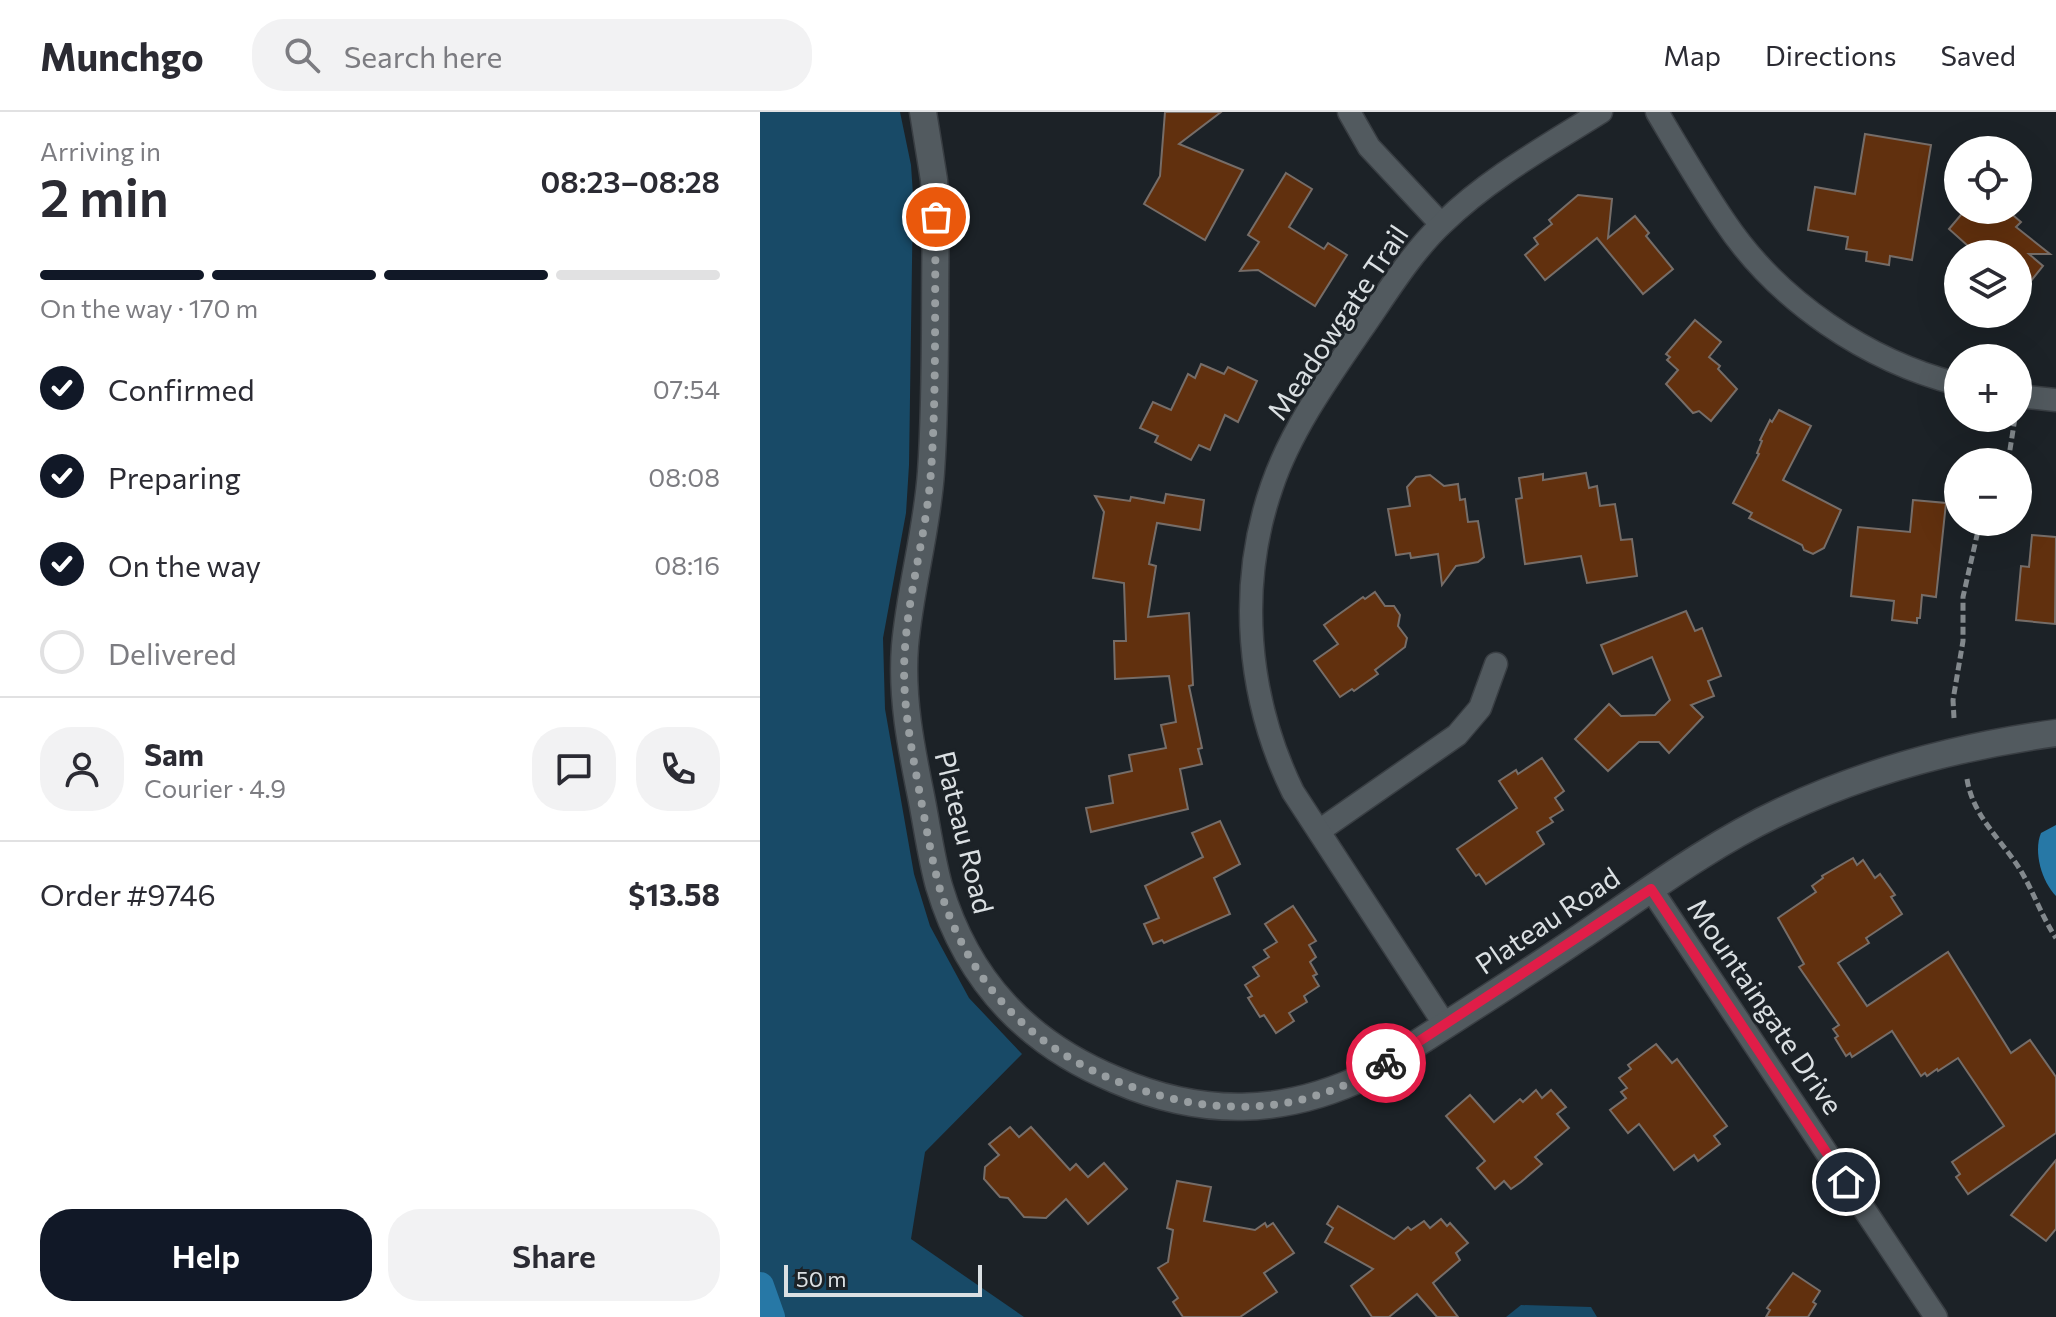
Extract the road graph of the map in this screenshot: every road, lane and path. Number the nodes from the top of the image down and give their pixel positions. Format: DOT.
graph roads {
  1 [pos="923,112"];
  2 [pos="1349,112"];
  3 [pos="1601,112"];
  4 [pos="1657,112"];
  5 [pos="1441,224"];
  6 [pos="1944,379"];
  7 [pos="2032,397"];
  8 [pos="2056,400"];
  9 [pos="1977,536"];
  10 [pos="1496,664"];
  11 [pos="1954,718"];
  12 [pos="2056,733"];
  13 [pos="1967,779"];
  14 [pos="1319,831"];
  15 [pos="1651,889"];
  16 [pos="2056,938"];
  17 [pos="1445,1025"];
  18 [pos="1936,1317"];
  1 -- 17 [label="street, Plateau Road"];
  2 -- 5 [label="street"];
  3 -- 5 [label="street, Meadowgate Trail"];
  4 -- 6 [label="street"];
  5 -- 14 [label="street, Meadowgate Trail"];
  7 -- 8 [label="street"];
  9 -- 11 [label="path"];
  10 -- 14 [label="street"];
  12 -- 15 [label="street, Plateau Road"];
  13 -- 16 [label="path"];
  14 -- 17 [label="street, Meadowgate Trail"];
  15 -- 17 [label="street, Plateau Road"];
  15 -- 18 [label="street, Mountaingate Drive"];
}
